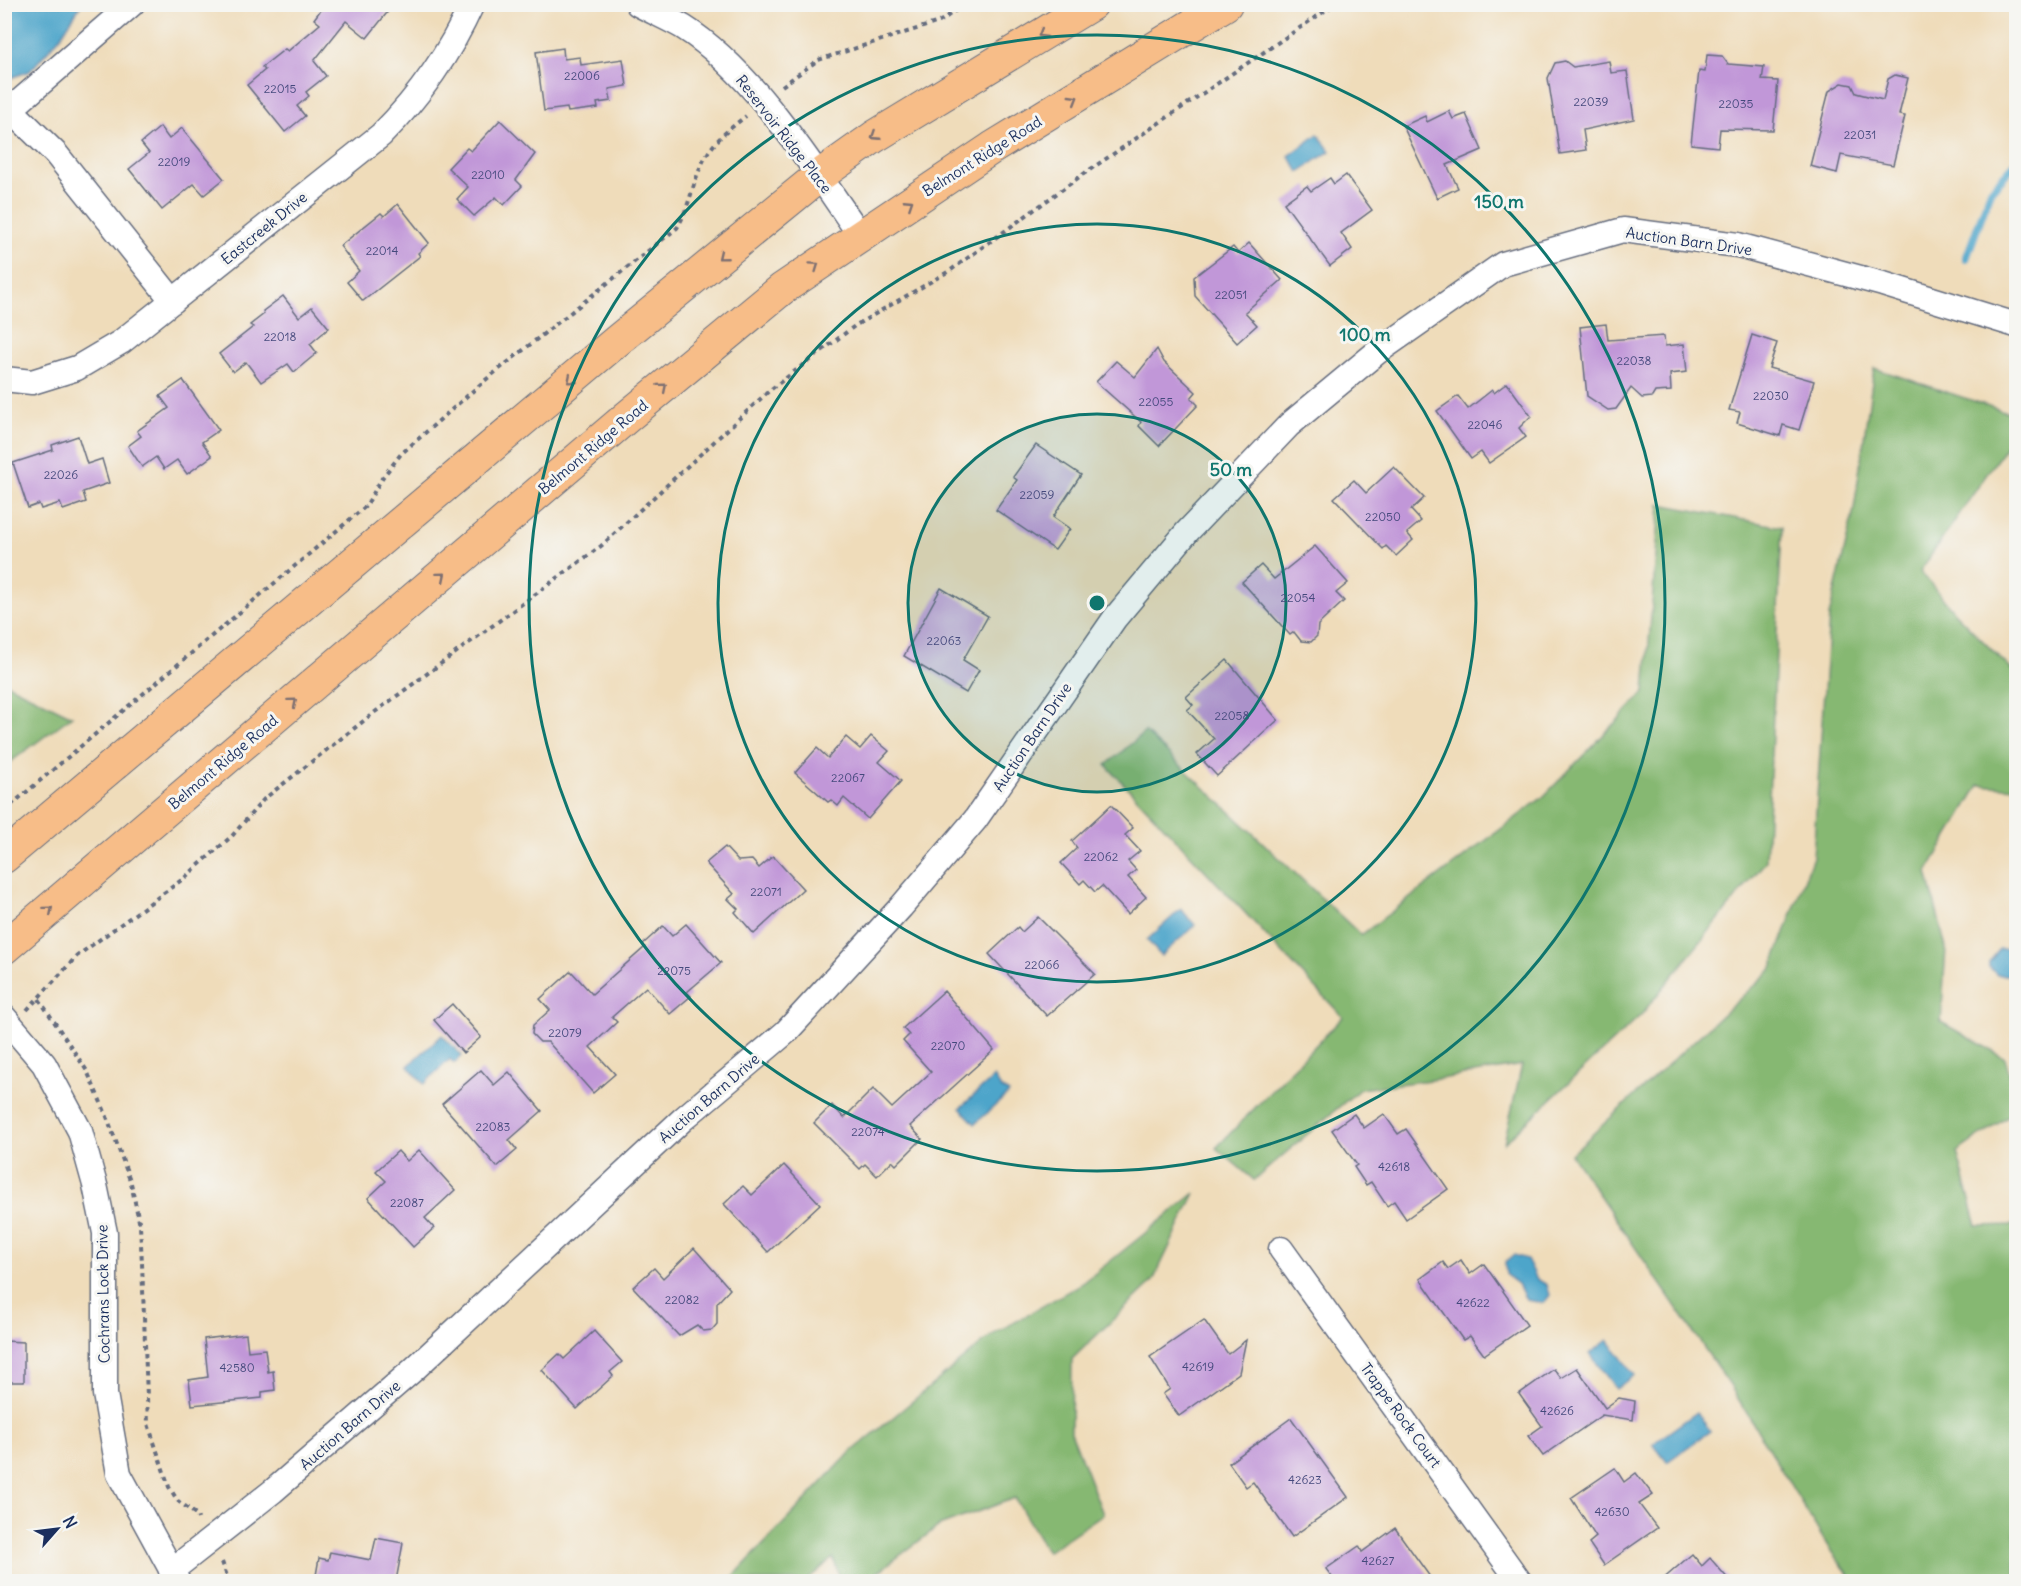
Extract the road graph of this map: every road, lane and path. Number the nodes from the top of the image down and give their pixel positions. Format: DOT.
graph roads {
  1 [pos="132,4"];
  2 [pos="472,4"];
  3 [pos="638,4"];
  4 [pos="965,4"];
  5 [pos="1092,4"];
  6 [pos="1226,4"];
  7 [pos="1335,4"];
  8 [pos="762,102"];
  9 [pos="8,105"];
  10 [pos="819,176"];
  11 [pos="860,235"];
  12 [pos="173,301"];
  13 [pos="2016,325"];
  14 [pos="4,379"];
  15 [pos="4,812"];
  16 [pos="4,856"];
  17 [pos="4,948"];
  18 [pos="39,999"];
  19 [pos="8,1021"];
  20 [pos="1281,1250"];
  21 [pos="208,1542"];
  22 [pos="174,1576"];
  23 [pos="229,1581"];
  24 [pos="1520,1581"];
  1 -- 9 [label="street"];
  2 -- 12 [label="street, Eastcreek Drive"];
  3 -- 8 [label="street, Reservoir Ridge Place"];
  4 -- 8 [label="path"];
  5 -- 10 [label="main road, one-way"];
  11 -- 6 [label="main road, Belmont Ridge Road, one-way"];
  7 -- 18 [label="path"];
  8 -- 10 [label="street, Reservoir Ridge Place"];
  8 -- 15 [label="path"];
  9 -- 12 [label="street"];
  10 -- 11 [label="street, Reservoir Ridge Place"];
  10 -- 16 [label="main road, one-way"];
  17 -- 11 [label="main road, Belmont Ridge Road, one-way"];
  12 -- 14 [label="street, Eastcreek Drive"];
  13 -- 21 [label="street, Auction Barn Drive"];
  18 -- 19 [label="path"];
  18 -- 21 [label="path"];
  19 -- 22 [label="street, Cochrans Lock Drive"];
  20 -- 24 [label="street, Trappe Rock Court"];
  21 -- 22 [label="street, Auction Barn Drive"];
  21 -- 23 [label="path"];
}
